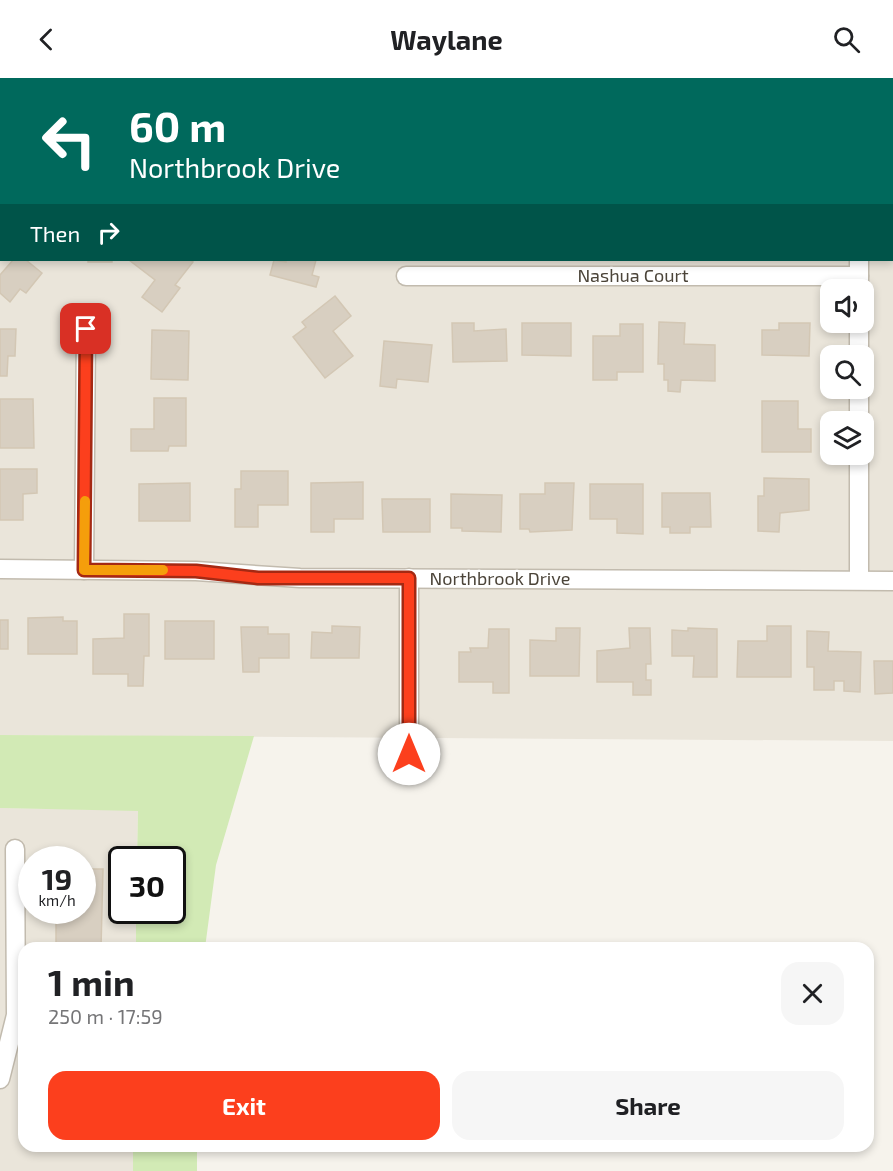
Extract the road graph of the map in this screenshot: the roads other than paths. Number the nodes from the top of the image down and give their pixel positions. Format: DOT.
graph roads {
  1 [pos="859,275"];
  2 [pos="406,276"];
  3 [pos="86,329"];
  4 [pos="859,465"];
  5 [pos="0,569"];
  6 [pos="84,570"];
  7 [pos="409,578"];
  8 [pos="859,580"];
  9 [pos="893,581"];
  10 [pos="409,754"];
  11 [pos="15,849"];
  12 [pos="7,917"];
  13 [pos="0,1079"];
  1 -- 2 [label="street, Nashua Court"];
  3 -- 6 [label="street"];
  4 -- 8 [label="street"];
  5 -- 6 [label="street, Northbrook Drive"];
  6 -- 7 [label="street, Northbrook Drive"];
  7 -- 8 [label="street, Northbrook Drive"];
  7 -- 10 [label="street"];
  8 -- 9 [label="street, Northbrook Drive"];
  11 -- 12 [label="street"];
  12 -- 13 [label="street"];
}
